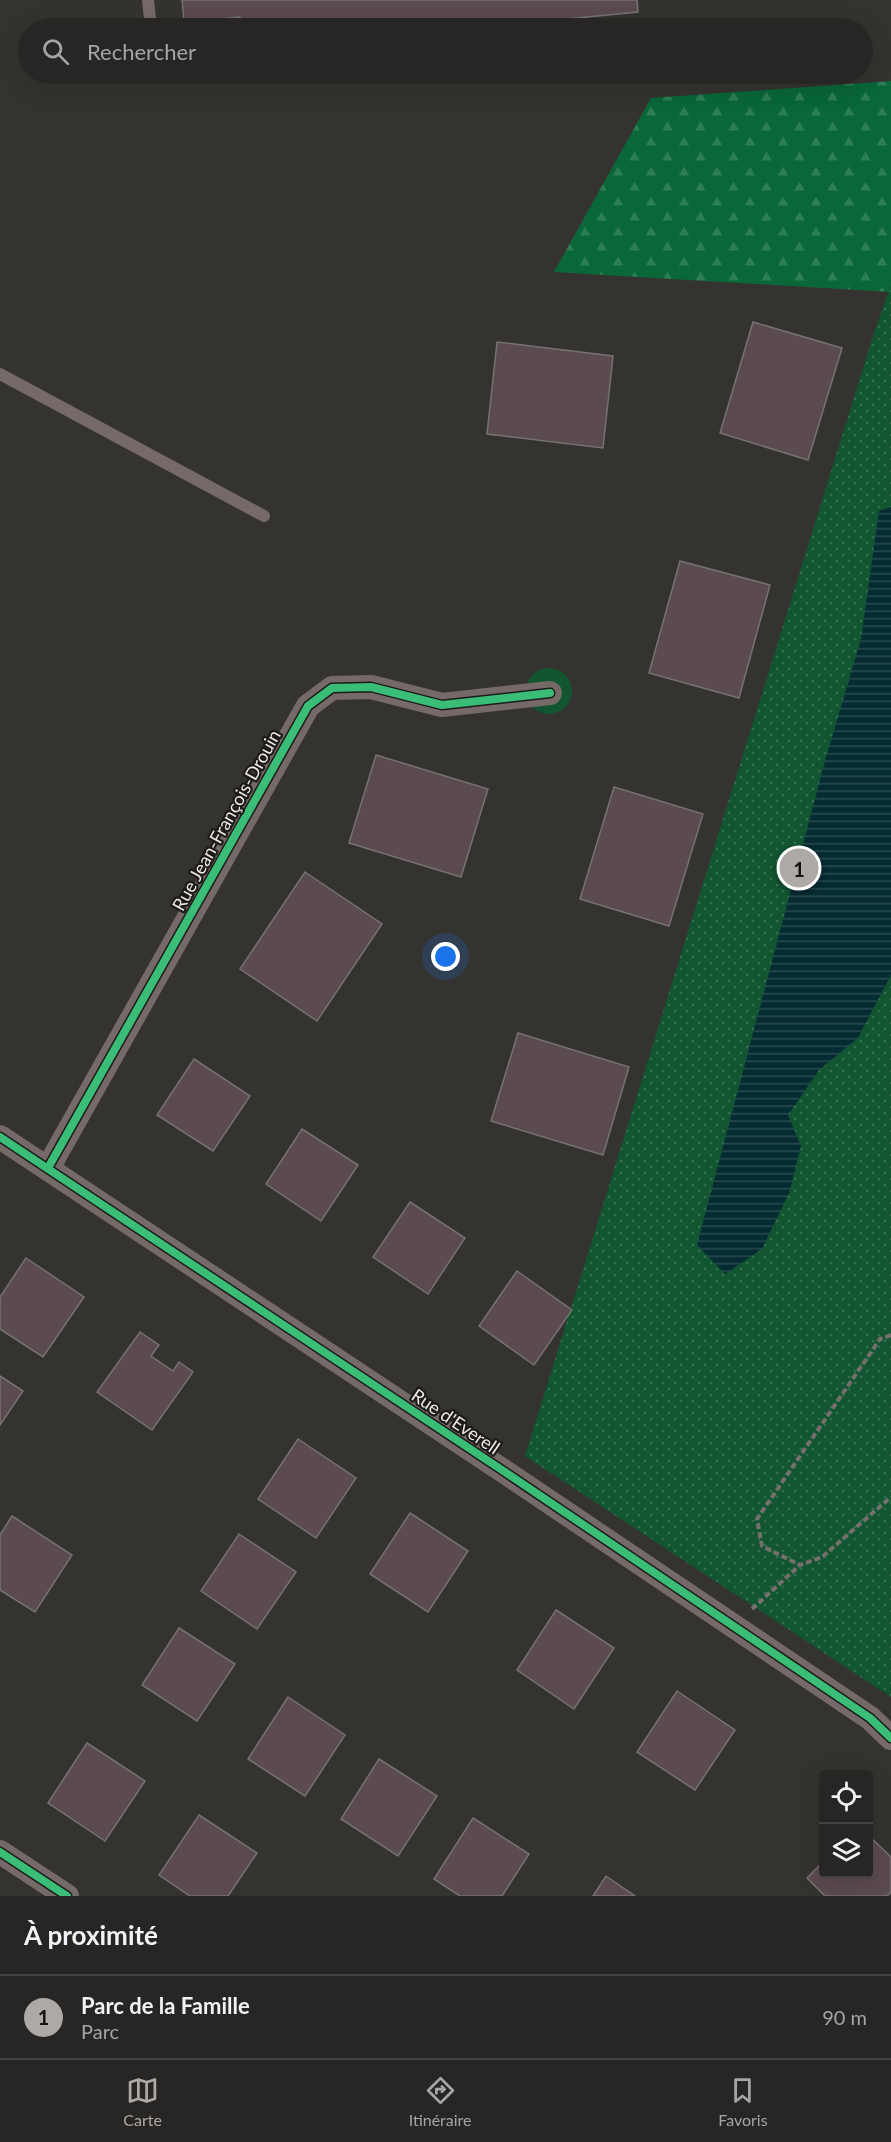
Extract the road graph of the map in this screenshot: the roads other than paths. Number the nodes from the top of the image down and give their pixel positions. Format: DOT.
graph roads {
  1 [pos="148,0"];
  2 [pos="150,18"];
  3 [pos="0,374"];
  4 [pos="264,516"];
  5 [pos="550,693"];
  6 [pos="0,1137"];
  7 [pos="48,1168"];
  8 [pos="891,1738"];
  9 [pos="0,1852"];
  10 [pos="66,1896"];
  1 -- 2 [label="lane"];
  3 -- 4 [label="lane"];
  5 -- 7 [label="street, Rue Jean-François-Drouin"];
  6 -- 7 [label="street, Rue d'Everell"];
  7 -- 8 [label="street, Rue d'Everell"];
  9 -- 10 [label="street"];
}
